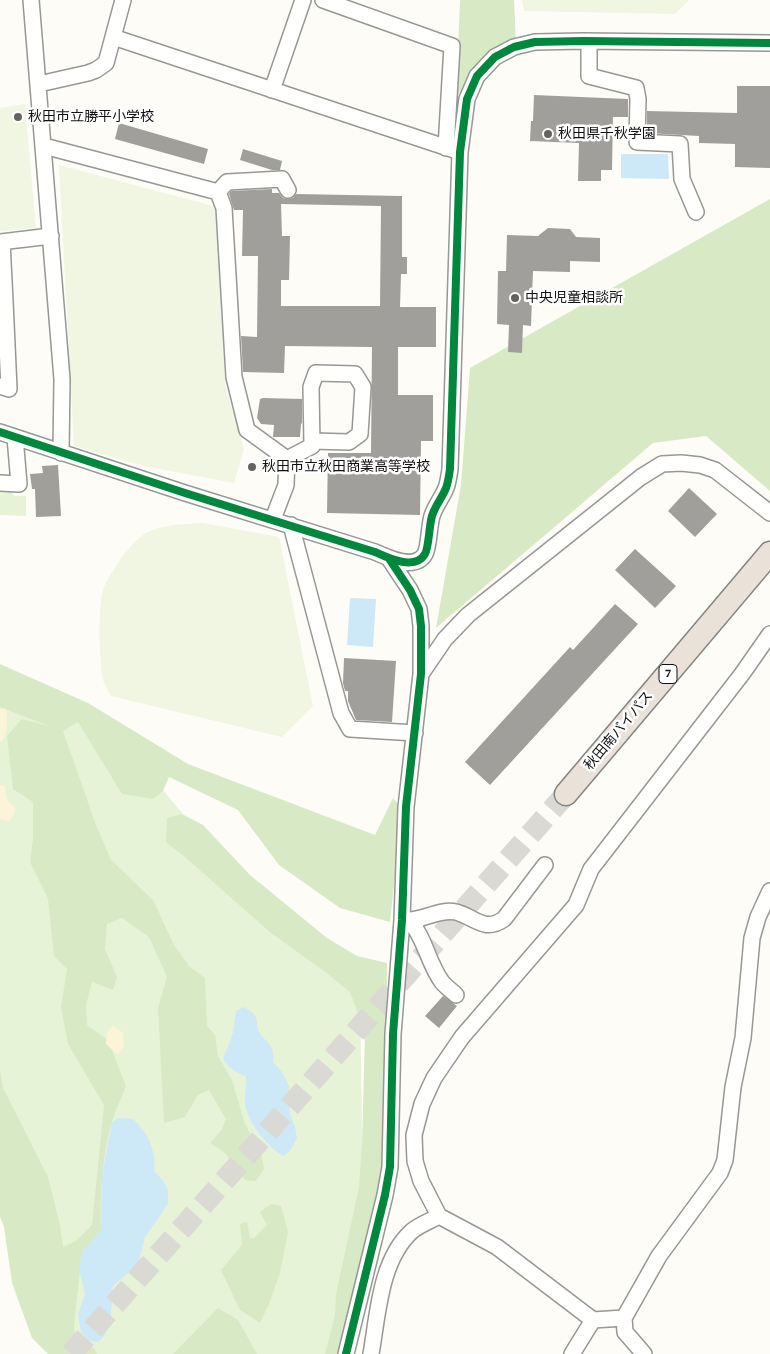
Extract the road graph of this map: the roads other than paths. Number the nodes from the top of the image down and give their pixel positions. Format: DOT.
graph roads {
  1 [pos="32,0"];
  2 [pos="123,0"];
  3 [pos="303,0"];
  4 [pos="323,0"];
  5 [pos="113,37"];
  6 [pos="589,41"];
  7 [pos="770,43"];
  8 [pos="39,84"];
  9 [pos="272,90"];
  10 [pos="44,146"];
  11 [pos="453,150"];
  12 [pos="288,190"];
  13 [pos="218,192"];
  14 [pos="696,212"];
  15 [pos="51,236"];
  16 [pos="1,242"];
  17 [pos="2,301"];
  18 [pos="0,386"];
  19 [pos="0,432"];
  20 [pos="16,437"];
  21 [pos="312,441"];
  22 [pos="61,453"];
  23 [pos="287,459"];
  24 [pos="0,483"];
  25 [pos="770,514"];
  26 [pos="273,519"];
  27 [pos="290,525"];
  28 [pos="770,553"];
  29 [pos="390,560"];
  30 [pos="770,634"];
  31 [pos="422,674"];
  32 [pos="415,734"];
  33 [pos="566,794"];
  34 [pos="545,865"];
  35 [pos="770,891"];
  36 [pos="406,920"];
  37 [pos="456,995"];
  38 [pos="439,1216"];
  39 [pos="624,1318"];
  40 [pos="592,1320"];
  41 [pos="346,1354"];
  42 [pos="371,1354"];
  43 [pos="572,1354"];
  44 [pos="644,1354"];
  1 -- 8 [label="street"];
  2 -- 5 [label="street"];
  3 -- 9 [label="street"];
  4 -- 11 [label="street"];
  5 -- 8 [label="street"];
  5 -- 9 [label="street"];
  6 -- 7 [label="street"];
  6 -- 11 [label="street"];
  6 -- 14 [label="street"];
  8 -- 10 [label="street"];
  9 -- 11 [label="street"];
  10 -- 13 [label="street"];
  10 -- 15 [label="street"];
  11 -- 29 [label="street"];
  12 -- 13 [label="street"];
  13 -- 23 [label="street"];
  15 -- 16 [label="street"];
  15 -- 22 [label="street"];
  16 -- 17 [label="street"];
  17 -- 18 [label="street"];
  19 -- 20 [label="street"];
  20 -- 22 [label="street"];
  20 -- 24 [label="street"];
  21 -- 21 [label="street"];
  21 -- 23 [label="street"];
  22 -- 26 [label="street"];
  23 -- 26 [label="street"];
  25 -- 31 [label="street"];
  26 -- 27 [label="street"];
  27 -- 29 [label="street"];
  27 -- 32 [label="street"];
  28 -- 33 [label="highway, 秋田南バイパス / 7"];
  29 -- 31 [label="street"];
  30 -- 38 [label="street"];
  31 -- 32 [label="street"];
  32 -- 36 [label="street"];
  34 -- 36 [label="street"];
  35 -- 39 [label="street"];
  36 -- 37 [label="street"];
  36 -- 41 [label="street"];
  38 -- 40 [label="street"];
  38 -- 42 [label="street"];
  39 -- 40 [label="street"];
  39 -- 44 [label="street"];
  40 -- 43 [label="street"];
}
